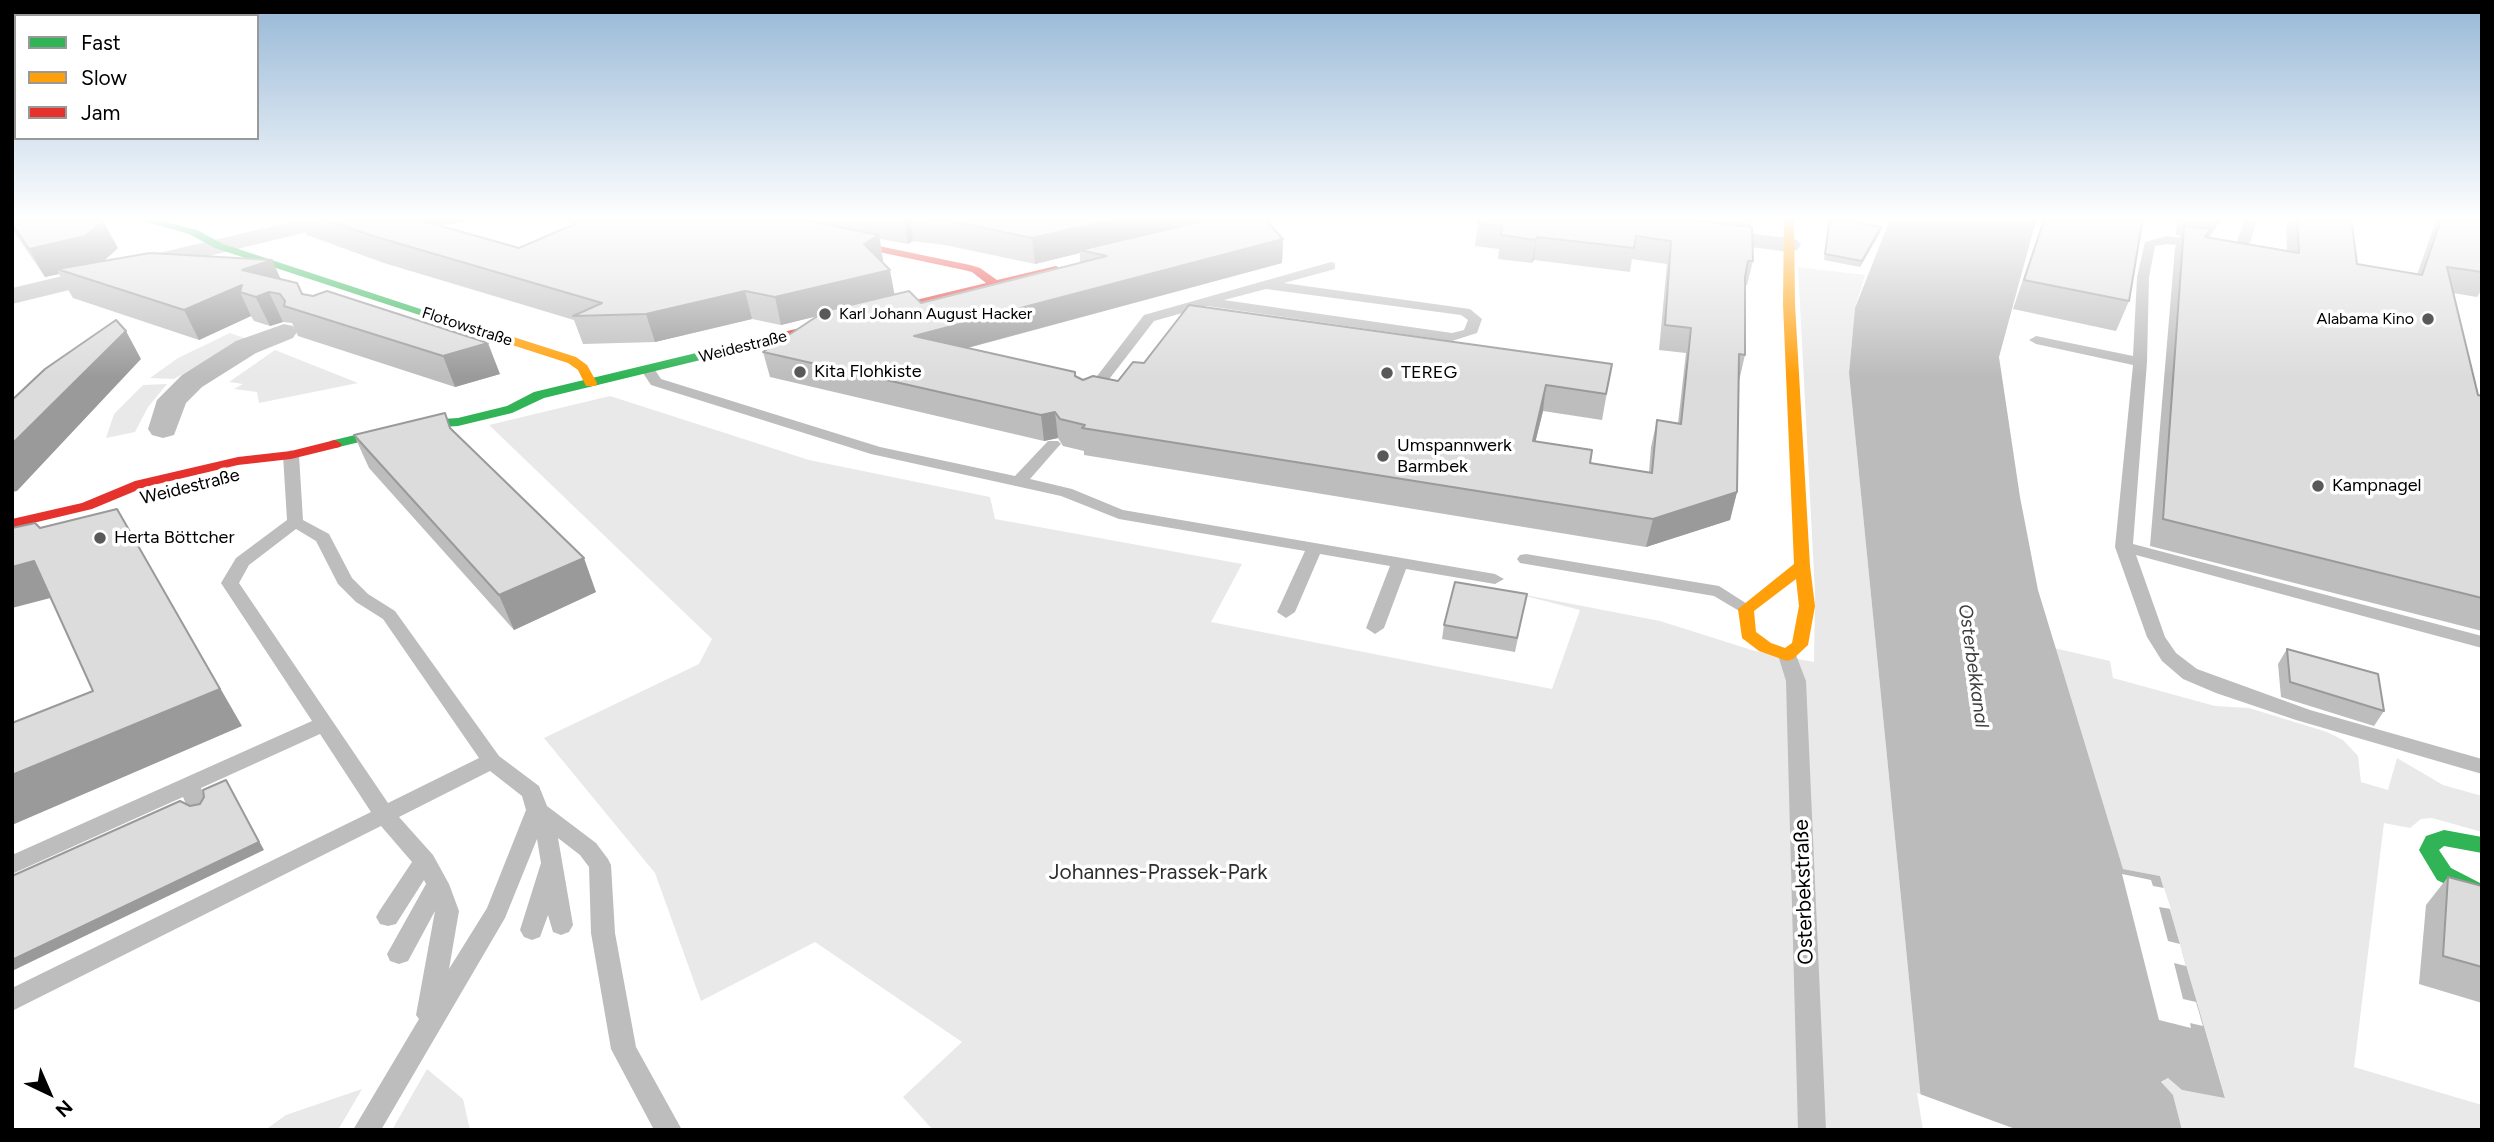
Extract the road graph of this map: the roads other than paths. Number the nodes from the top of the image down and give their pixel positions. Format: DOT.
graph roads {
  1 [pos="118,270"];
  2 [pos="293,270"];
  3 [pos="976,270"];
  4 [pos="1052,270"];
  5 [pos="1317,270"];
  6 [pos="1790,270"];
  7 [pos="2144,270"];
  8 [pos="995,284"];
  9 [pos="1267,285"];
  10 [pos="12,296"];
  11 [pos="371,296"];
  12 [pos="1208,302"];
  13 [pos="336,310"];
  14 [pos="284,332"];
  15 [pos="2036,340"];
  16 [pos="2140,362"];
  17 [pos="648,370"];
  18 [pos="592,383"];
  19 [pos="1086,400"];
  20 [pos="163,429"];
  21 [pos="1053,444"];
  22 [pos="291,454"];
  23 [pos="1019,482"];
  24 [pos="295,522"];
  25 [pos="12,524"];
  26 [pos="1315,547"];
  27 [pos="2124,547"];
  28 [pos="1527,559"];
  29 [pos="1400,562"];
  30 [pos="1802,566"];
  31 [pos="1495,579"];
  32 [pos="1746,609"];
  33 [pos="1286,612"];
  34 [pos="1375,628"];
  35 [pos="2482,642"];
  36 [pos="1787,655"];
  37 [pos="324,723"];
  38 [pos="492,761"];
  39 [pos="2482,767"];
  40 [pos="537,810"];
  41 [pos="384,814"];
  42 [pos="2482,845"];
  43 [pos="425,861"];
  44 [pos="550,862"];
  45 [pos="12,866"];
  46 [pos="438,884"];
  47 [pos="2482,894"];
  48 [pos="388,917"];
  49 [pos="561,925"];
  50 [pos="532,930"];
  51 [pos="399,954"];
  52 [pos="12,1000"];
  53 [pos="427,1026"];
  54 [pos="366,1130"];
  55 [pos="669,1130"];
  56 [pos="1812,1130"];
  1 -- 10 [label="street"];
  2 -- 11 [label="street, Flotowstraße"];
  3 -- 8 [label="street"];
  4 -- 8 [label="street, Weidestraße"];
  5 -- 9 [label="lane"];
  6 -- 30 [label="street"];
  7 -- 16 [label="lane"];
  8 -- 17 [label="street, Weidestraße"];
  9 -- 12 [label="lane"];
  9 -- 12 [label="lane"];
  11 -- 13 [label="street"];
  11 -- 18 [label="street, Flotowstraße"];
  12 -- 19 [label="lane"];
  14 -- 20 [label="street"];
  15 -- 16 [label="lane"];
  16 -- 27 [label="lane"];
  17 -- 18 [label="street, Weidestraße"];
  17 -- 23 [label="lane"];
  18 -- 22 [label="street, Weidestraße"];
  21 -- 23 [label="lane"];
  22 -- 24 [label="lane"];
  22 -- 25 [label="street, Weidestraße"];
  23 -- 26 [label="lane"];
  24 -- 37 [label="lane"];
  24 -- 38 [label="lane"];
  26 -- 29 [label="lane"];
  26 -- 33 [label="lane"];
  27 -- 35 [label="lane"];
  27 -- 39 [label="lane"];
  28 -- 32 [label="lane"];
  29 -- 31 [label="lane"];
  29 -- 34 [label="lane"];
  30 -- 32 [label="street"];
  30 -- 36 [label="street"];
  32 -- 36 [label="street"];
  36 -- 56 [label="lane, Osterbekstraße"];
  37 -- 41 [label="lane"];
  37 -- 45 [label="lane"];
  38 -- 40 [label="lane"];
  38 -- 41 [label="lane"];
  40 -- 44 [label="lane"];
  40 -- 53 [label="lane"];
  40 -- 55 [label="lane"];
  41 -- 43 [label="lane"];
  41 -- 52 [label="lane"];
  42 -- 47 [label="street"];
  43 -- 46 [label="lane"];
  43 -- 48 [label="lane"];
  44 -- 49 [label="lane"];
  44 -- 50 [label="lane"];
  46 -- 51 [label="lane"];
  46 -- 53 [label="lane"];
  53 -- 54 [label="lane"];
}
